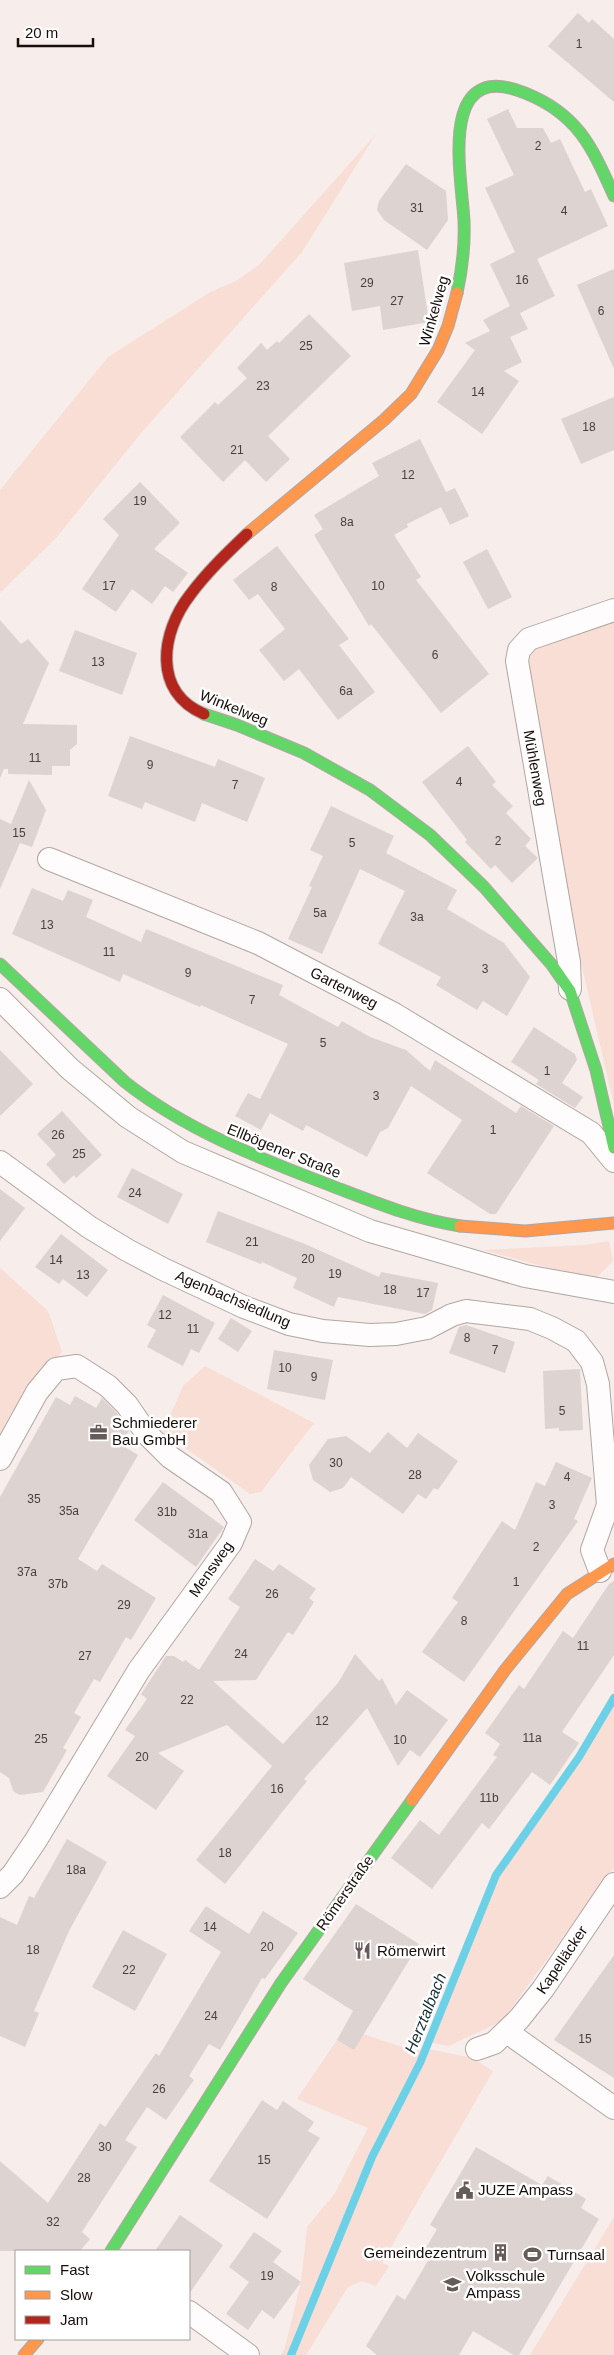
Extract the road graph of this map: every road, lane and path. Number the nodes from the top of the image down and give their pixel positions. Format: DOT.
graph roads {
  1 [pos="614,196"];
  2 [pos="614,610"];
  3 [pos="49,859"];
  4 [pos="0,964"];
  5 [pos="570,989"];
  6 [pos="0,999"];
  7 [pos="614,1148"];
  8 [pos="0,1162"];
  9 [pos="614,1162"];
  10 [pos="614,1223"];
  11 [pos="614,1292"];
  12 [pos="0,1459"];
  13 [pos="607,1568"];
  14 [pos="614,1884"];
  15 [pos="0,1887"];
  16 [pos="507,2032"];
  17 [pos="477,2049"];
  18 [pos="614,2108"];
  19 [pos="112,2250"];
  20 [pos="190,2313"];
  21 [pos="37,2340"];
  22 [pos="24,2355"];
  23 [pos="248,2355"];
  1 -- 5 [label="street, Winkelweg"];
  2 -- 5 [label="street, Mühlenweg"];
  3 -- 9 [label="street, Gartenweg"];
  4 -- 10 [label="street, Ellbögener Straße"];
  5 -- 7 [label="street, Winkelweg"];
  6 -- 11 [label="street"];
  8 -- 13 [label="street, Agenbachsiedlung"];
  12 -- 15 [label="street, Mensweg"];
  13 -- 19 [label="street, Römerstraße"];
  14 -- 16 [label="street, Kapelläcker"];
  16 -- 17 [label="street, Kapelläcker"];
  16 -- 18 [label="street"];
  20 -- 23 [label="street"];
  21 -- 22 [label="street"];
}
